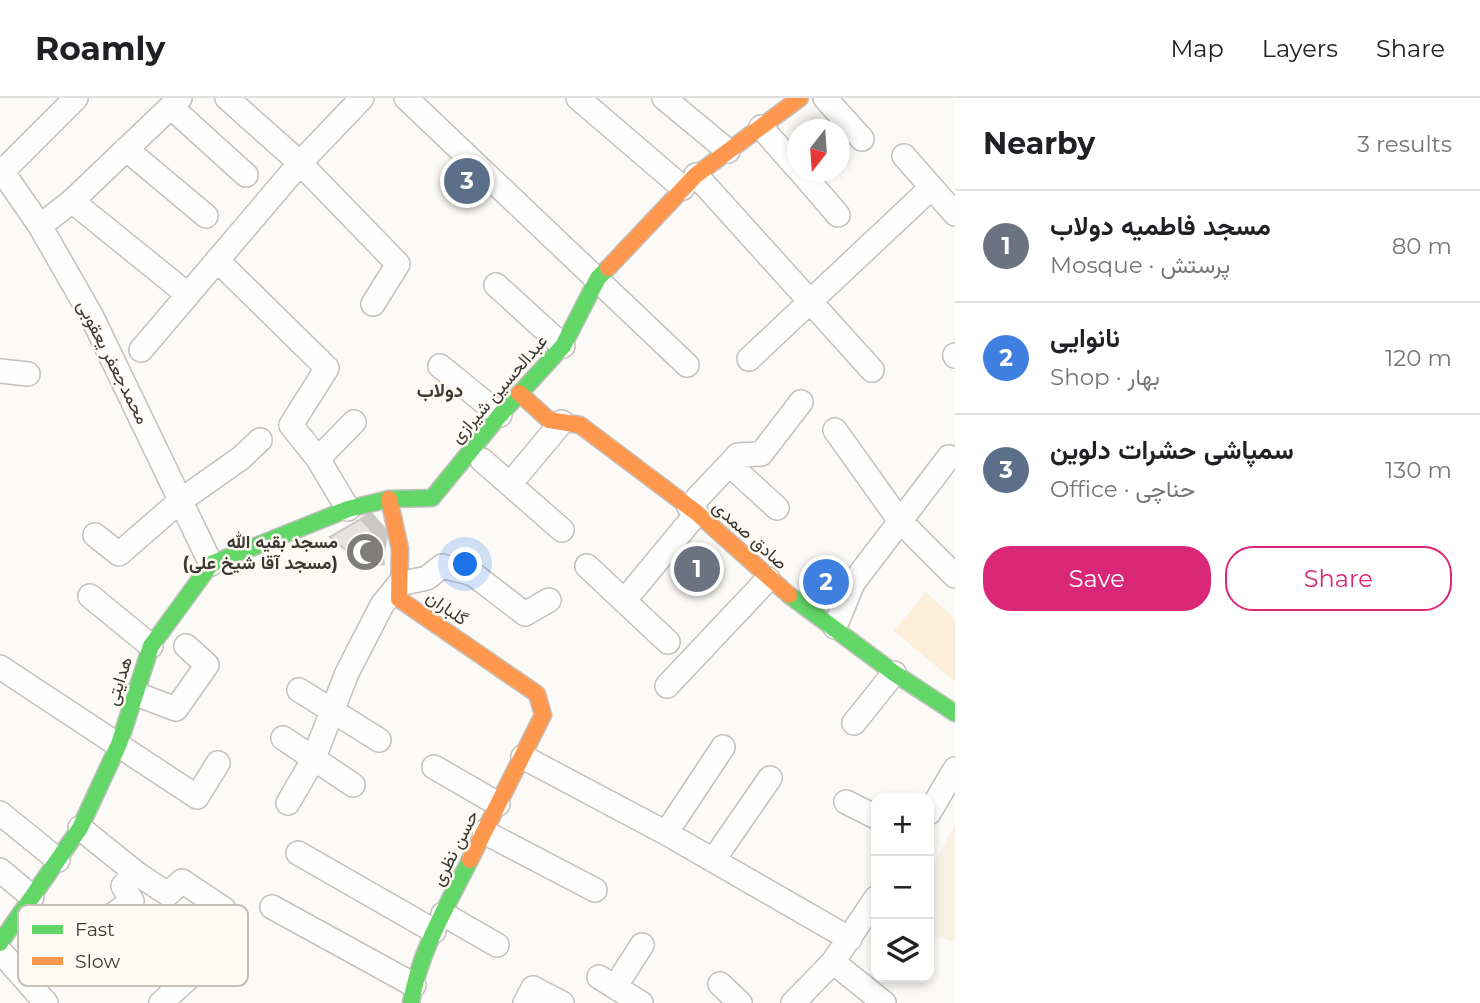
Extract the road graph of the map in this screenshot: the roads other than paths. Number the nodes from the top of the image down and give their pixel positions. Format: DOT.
graph roads {
  1 [pos="76,98"];
  2 [pos="226,98"];
  3 [pos="362,98"];
  4 [pos="407,98"];
  5 [pos="578,98"];
  6 [pos="664,98"];
  7 [pos="800,98"];
  8 [pos="825,98"];
  9 [pos="176,103"];
  10 [pos="761,127"];
  11 [pos="862,139"];
  12 [pos="126,149"];
  13 [pos="728,151"];
  14 [pos="787,156"];
  15 [pos="904,156"];
  16 [pos="300,163"];
  17 [pos="1,169"];
  18 [pos="246,175"];
  19 [pos="690,182"];
  20 [pos="809,182"];
  21 [pos="932,188"];
  22 [pos="72,201"];
  23 [pos="955,214"];
  24 [pos="838,215"];
  25 [pos="206,216"];
  26 [pos="40,226"];
  27 [pos="217,260"];
  28 [pos="598,278"];
  29 [pos="496,285"];
  30 [pos="187,294"];
  31 [pos="810,302"];
  32 [pos="373,304"];
  33 [pos="563,346"];
  34 [pos="141,350"];
  35 [pos="750,359"];
  36 [pos="687,365"];
  37 [pos="440,366"];
  38 [pos="872,370"];
  39 [pos="0,371"];
  40 [pos="28,374"];
  41 [pos="519,393"];
  42 [pos="801,402"];
  43 [pos="500,415"];
  44 [pos="354,422"];
  45 [pos="562,422"];
  46 [pos="835,430"];
  47 [pos="260,440"];
  48 [pos="949,457"];
  49 [pos="317,459"];
  50 [pos="482,460"];
  51 [pos="730,465"];
  52 [pos="510,485"];
  53 [pos="390,499"];
  54 [pos="180,501"];
  55 [pos="777,508"];
  56 [pos="348,509"];
  57 [pos="693,510"];
  58 [pos="900,521"];
  59 [pos="562,530"];
  60 [pos="95,534"];
  61 [pos="211,564"];
  62 [pos="587,566"];
  63 [pos="955,576"];
  64 [pos="768,579"];
  65 [pos="400,584"];
  66 [pos="90,596"];
  67 [pos="549,600"];
  68 [pos="624,601"];
  69 [pos="835,627"];
  70 [pos="668,642"];
  71 [pos="151,646"];
  72 [pos="186,646"];
  73 [pos="0,667"];
  74 [pos="894,673"];
  75 [pos="667,686"];
  76 [pos="299,690"];
  77 [pos="136,694"];
  78 [pos="334,713"];
  79 [pos="955,713"];
  80 [pos="544,715"];
  81 [pos="854,723"];
  82 [pos="284,738"];
  83 [pos="379,740"];
  84 [pos="119,744"];
  85 [pos="723,747"];
  86 [pos="523,757"];
  87 [pos="313,760"];
  88 [pos="218,763"];
  89 [pos="435,767"];
  90 [pos="955,769"];
  91 [pos="769,778"];
  92 [pos="353,785"];
  93 [pos="846,802"];
  94 [pos="288,803"];
  95 [pos="498,804"];
  96 [pos="934,805"];
  97 [pos="0,813"];
  98 [pos="871,814"];
  99 [pos="80,828"];
  100 [pos="484,832"];
  101 [pos="666,833"];
  102 [pos="298,853"];
  103 [pos="714,859"];
  104 [pos="58,860"];
  105 [pos="0,870"];
  106 [pos="136,873"];
  107 [pos="594,890"];
  108 [pos="32,897"];
  109 [pos="26,905"];
  110 [pos="126,905"];
  111 [pos="218,905"];
  112 [pos="871,906"];
  113 [pos="272,907"];
  114 [pos="18,917"];
  115 [pos="439,922"];
  116 [pos="850,939"];
  117 [pos="0,943"];
  118 [pos="497,945"];
  119 [pos="642,945"];
  120 [pos="0,951"];
  121 [pos="833,962"];
  122 [pos="18,971"];
  123 [pos="720,984"];
  124 [pos="31,986"];
  125 [pos="180,986"];
  126 [pos="413,994"];
  127 [pos="46,1003"];
  128 [pos="161,1003"];
  129 [pos="525,1003"];
  130 [pos="562,1003"];
  131 [pos="641,1003"];
  132 [pos="740,1003"];
  133 [pos="793,1003"];
  134 [pos="884,1003"];
  1 -- 17 [label="street"];
  2 -- 16 [label="street"];
  3 -- 16 [label="street"];
  4 -- 28 [label="street"];
  5 -- 19 [label="street"];
  6 -- 13 [label="street"];
  7 -- 10 [label="street, عبدالحسین شیرازی"];
  8 -- 11 [label="street"];
  9 -- 12 [label="street"];
  9 -- 18 [label="street"];
  10 -- 13 [label="street, عبدالحسین شیرازی"];
  10 -- 14 [label="street"];
  12 -- 22 [label="street"];
  12 -- 25 [label="street"];
  13 -- 19 [label="street, عبدالحسین شیرازی"];
  15 -- 21 [label="street"];
  16 -- 27 [label="street"];
  16 -- 32 [label="street"];
  17 -- 26 [label="street, محمدجعفر یعقوبی"];
  19 -- 28 [label="street, عبدالحسین شیرازی"];
  19 -- 31 [label="street"];
  20 -- 24 [label="street"];
  21 -- 23 [label="street"];
  21 -- 31 [label="street"];
  22 -- 26 [label="street"];
  22 -- 30 [label="street"];
  26 -- 54 [label="street, محمدجعفر یعقوبی"];
  27 -- 30 [label="street"];
  27 -- 49 [label="street"];
  28 -- 33 [label="street, عبدالحسین شیرازی"];
  28 -- 36 [label="street"];
  29 -- 33 [label="street"];
  30 -- 34 [label="street"];
  31 -- 35 [label="street"];
  31 -- 38 [label="street"];
  33 -- 41 [label="street, عبدالحسین شیرازی"];
  37 -- 43 [label="street"];
  39 -- 40 [label="street"];
  41 -- 43 [label="street, عبدالحسین شیرازی"];
  41 -- 45 [label="street, صادق صمدی"];
  42 -- 51 [label="street"];
  43 -- 53 [label="street, عبدالحسین شیرازی"];
  44 -- 49 [label="street"];
  45 -- 52 [label="street"];
  45 -- 57 [label="street, صادق صمدی"];
  46 -- 58 [label="street"];
  47 -- 54 [label="street"];
  48 -- 58 [label="street"];
  49 -- 56 [label="street"];
  50 -- 52 [label="street"];
  51 -- 55 [label="street"];
  51 -- 57 [label="street"];
  52 -- 59 [label="street"];
  53 -- 56 [label="street, عبدالحسین شیرازی"];
  53 -- 65 [label="street"];
  54 -- 60 [label="street"];
  54 -- 61 [label="street, محمدجعفر یعقوبی"];
  56 -- 61 [label="street"];
  57 -- 64 [label="street, صادق صمدی"];
  57 -- 68 [label="street"];
  58 -- 63 [label="street"];
  58 -- 69 [label="street"];
  61 -- 71 [label="street, هدایتی"];
  62 -- 68 [label="street"];
  64 -- 69 [label="street, صادق صمدی"];
  64 -- 75 [label="street"];
  65 -- 67 [label="street"];
  65 -- 78 [label="street"];
  65 -- 80 [label="street, گلباران"];
  66 -- 71 [label="street"];
  68 -- 70 [label="street"];
  69 -- 74 [label="street, صادق صمدی"];
  71 -- 77 [label="street, هدایتی"];
  72 -- 77 [label="street"];
  73 -- 84 [label="street"];
  74 -- 79 [label="street, صادق صمدی"];
  74 -- 81 [label="street"];
  76 -- 78 [label="street"];
  77 -- 84 [label="street, هدایتی"];
  78 -- 83 [label="street"];
  78 -- 87 [label="street"];
  80 -- 86 [label="street, حسن نظری"];
  82 -- 87 [label="street"];
  84 -- 88 [label="street"];
  84 -- 99 [label="street, هدایتی"];
  85 -- 101 [label="street"];
  86 -- 95 [label="street, حسن نظری"];
  86 -- 101 [label="street"];
  87 -- 92 [label="street"];
  87 -- 94 [label="street"];
  89 -- 95 [label="street"];
  90 -- 96 [label="street"];
  91 -- 103 [label="street"];
  93 -- 98 [label="street"];
  95 -- 100 [label="street, حسن نظری"];
  97 -- 104 [label="street"];
  99 -- 104 [label="street, هدایتی"];
  99 -- 106 [label="street"];
  100 -- 107 [label="street"];
  100 -- 115 [label="street, حسن نظری"];
  101 -- 103 [label="street"];
  102 -- 115 [label="street"];
  103 -- 116 [label="street"];
  104 -- 108 [label="street, هدایتی"];
  105 -- 108 [label="street"];
  106 -- 110 [label="street"];
  106 -- 111 [label="street"];
  108 -- 109 [label="street, هدایتی"];
  112 -- 116 [label="street"];
  113 -- 126 [label="street"];
  114 -- 117 [label="street, هدایتی"];
  115 -- 118 [label="street"];
  115 -- 126 [label="street, حسن نظری"];
  116 -- 121 [label="street"];
  119 -- 131 [label="street"];
  120 -- 122 [label="street"];
  121 -- 133 [label="street"];
  121 -- 134 [label="street"];
  123 -- 132 [label="street"];
  124 -- 127 [label="street"];
  125 -- 128 [label="street"];
  129 -- 130 [label="street"];
}
